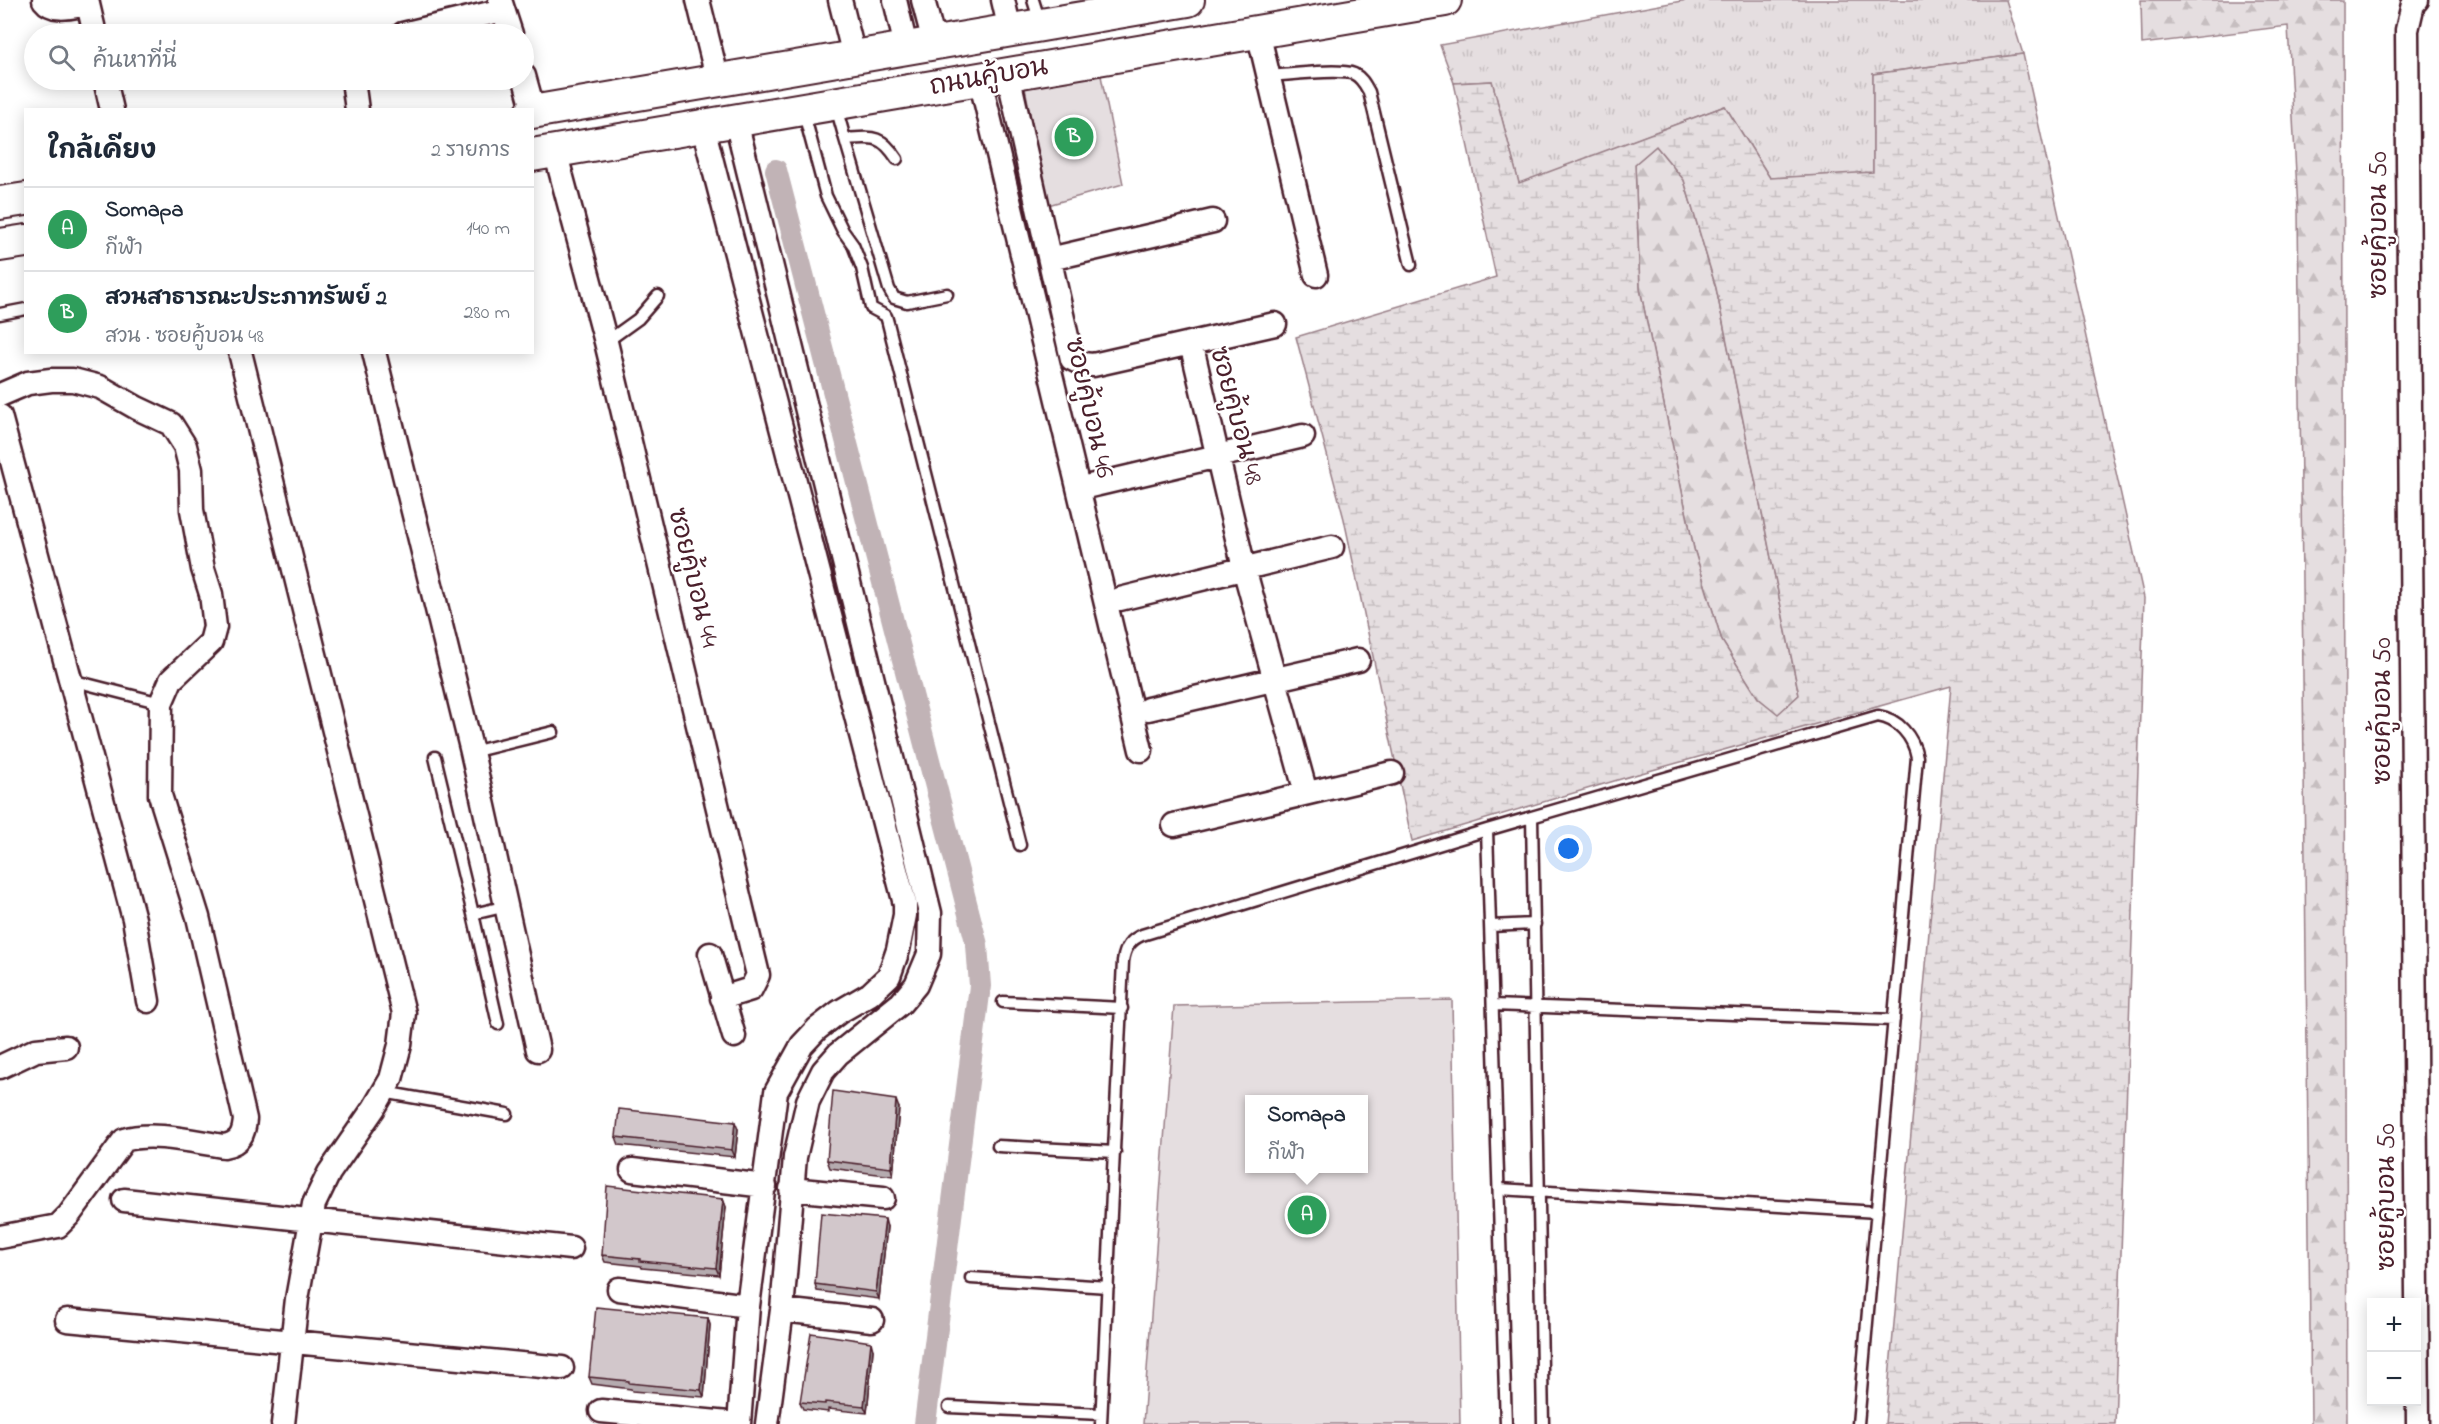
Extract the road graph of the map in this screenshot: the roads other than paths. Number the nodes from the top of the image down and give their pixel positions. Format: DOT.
graph roads {
  1 [pos="44,0"];
  2 [pos="698,0"];
  3 [pos="840,0"];
  4 [pos="895,0"];
  5 [pos="923,0"];
  6 [pos="1003,0"];
  7 [pos="1188,0"];
  8 [pos="1445,0"];
  9 [pos="2418,0"];
  10 [pos="87,2"];
  11 [pos="502,5"];
  12 [pos="1037,13"];
  13 [pos="92,24"];
  14 [pos="437,24"];
  15 [pos="508,24"];
  16 [pos="1010,30"];
  17 [pos="1258,32"];
  18 [pos="920,45"];
  19 [pos="854,56"];
  20 [pos="1269,76"];
  21 [pos="994,77"];
  22 [pos="718,81"];
  23 [pos="107,90"];
  24 [pos="354,90"];
  25 [pos="528,90"];
  26 [pos="836,104"];
  27 [pos="112,108"];
  28 [pos="357,108"];
  29 [pos="532,108"];
  30 [pos="803,110"];
  31 [pos="534,112"];
  32 [pos="736,121"];
  33 [pos="703,127"];
  34 [pos="845,140"];
  35 [pos="544,153"];
  36 [pos="897,159"];
  37 [pos="24,198"];
  38 [pos="0,203"];
  39 [pos="1213,221"];
  40 [pos="24,241"];
  41 [pos="0,245"];
  42 [pos="1050,259"];
  43 [pos="1411,265"];
  44 [pos="1316,274"];
  45 [pos="947,294"];
  46 [pos="658,296"];
  47 [pos="24,309"];
  48 [pos="0,314"];
  49 [pos="1275,324"];
  50 [pos="606,342"];
  51 [pos="1191,344"];
  52 [pos="240,354"];
  53 [pos="374,354"];
  54 [pos="0,395"];
  55 [pos="0,416"];
  56 [pos="1303,436"];
  57 [pos="1217,456"];
  58 [pos="1090,486"];
  59 [pos="1332,547"];
  60 [pos="1244,568"];
  61 [pos="1120,599"];
  62 [pos="1358,660"];
  63 [pos="71,680"];
  64 [pos="1273,680"];
  65 [pos="161,703"];
  66 [pos="1148,709"];
  67 [pos="553,732"];
  68 [pos="1141,750"];
  69 [pos="472,752"];
  70 [pos="435,757"];
  71 [pos="1392,773"];
  72 [pos="1305,793"];
  73 [pos="1532,816"];
  74 [pos="1174,825"];
  75 [pos="1487,830"];
  76 [pos="1020,845"];
  77 [pos="507,906"];
  78 [pos="930,913"];
  79 [pos="473,914"];
  80 [pos="905,915"];
  81 [pos="1535,924"];
  82 [pos="1491,926"];
  83 [pos="710,954"];
  84 [pos="722,998"];
  85 [pos="148,1001"];
  86 [pos="1003,1002"];
  87 [pos="1493,1005"];
  88 [pos="1536,1005"];
  89 [pos="1122,1008"];
  90 [pos="1894,1020"];
  91 [pos="498,1024"];
  92 [pos="734,1036"];
  93 [pos="66,1047"];
  94 [pos="538,1050"];
  95 [pos="0,1067"];
  96 [pos="383,1092"];
  97 [pos="507,1114"];
  98 [pos="998,1146"];
  99 [pos="1115,1152"];
  100 [pos="632,1170"];
  101 [pos="765,1186"];
  102 [pos="791,1189"];
  103 [pos="1499,1189"];
  104 [pos="1539,1191"];
  105 [pos="883,1198"];
  106 [pos="124,1200"];
  107 [pos="1877,1212"];
  108 [pos="311,1219"];
  109 [pos="0,1237"];
  110 [pos="571,1248"];
  111 [pos="971,1278"];
  112 [pos="1108,1287"];
  113 [pos="619,1289"];
  114 [pos="748,1306"];
  115 [pos="782,1310"];
  116 [pos="67,1320"];
  117 [pos="872,1320"];
  118 [pos="292,1343"];
  119 [pos="562,1368"];
  120 [pos="949,1407"];
  121 [pos="601,1411"];
  122 [pos="1101,1419"];
  123 [pos="283,1424"];
  124 [pos="739,1424"];
  125 [pos="767,1424"];
  126 [pos="1506,1424"];
  127 [pos="1543,1424"];
  128 [pos="1858,1424"];
  129 [pos="2418,1424"];
  1 -- 10 [label="street"];
  2 -- 22 [label="street"];
  3 -- 19 [label="street"];
  4 -- 18 [label="street"];
  5 -- 18 [label="street"];
  6 -- 16 [label="street"];
  7 -- 12 [label="main road, ถนนคู้บอน"];
  8 -- 17 [label="main road, ถนนคู้บอน"];
  9 -- 129 [label="street, ซอยคู้บอน 50"];
  10 -- 13 [label="street"];
  11 -- 14 [label="street"];
  11 -- 15 [label="street"];
  12 -- 16 [label="main road, ถนนคู้บอน"];
  16 -- 18 [label="main road, ถนนคู้บอน"];
  17 -- 20 [label="street"];
  17 -- 21 [label="main road, ถนนคู้บอน"];
  18 -- 19 [label="main road, ถนนคู้บอน"];
  19 -- 22 [label="main road, ถนนคู้บอน"];
  20 -- 43 [label="lane"];
  20 -- 44 [label="street"];
  21 -- 26 [label="main road, ถนนคู้บอน"];
  21 -- 42 [label="street, ซอยคู้บอน 48"];
  21 -- 68 [label="street, ซอยคู้บอน 46"];
  22 -- 31 [label="main road, ถนนคู้บอน"];
  23 -- 27 [label="street"];
  24 -- 28 [label="street"];
  25 -- 29 [label="street"];
  26 -- 30 [label="main road, ถนนคู้บอน"];
  26 -- 34 [label="lane"];
  30 -- 32 [label="main road, ถนนคู้บอน"];
  30 -- 76 [label="lane"];
  32 -- 33 [label="main road, ถนนคู้บอน"];
  32 -- 78 [label="street"];
  33 -- 35 [label="main road, ถนนคู้บอน"];
  33 -- 80 [label="street"];
  34 -- 36 [label="lane"];
  34 -- 45 [label="lane"];
  35 -- 50 [label="street, ซอยคู้บอน 44"];
  37 -- 38 [label="main road"];
  39 -- 42 [label="street"];
  40 -- 41 [label="main road"];
  42 -- 51 [label="street, ซอยคู้บอน 48"];
  46 -- 50 [label="lane"];
  47 -- 48 [label="lane"];
  49 -- 51 [label="street"];
  50 -- 84 [label="street, ซอยคู้บอน 44"];
  51 -- 57 [label="street, ซอยคู้บอน 48"];
  52 -- 96 [label="street"];
  53 -- 69 [label="street"];
  54 -- 65 [label="street"];
  55 -- 63 [label="street"];
  56 -- 57 [label="street"];
  57 -- 58 [label="street"];
  57 -- 60 [label="street, ซอยคู้บอน 48"];
  59 -- 60 [label="street"];
  60 -- 61 [label="street"];
  60 -- 64 [label="street, ซอยคู้บอน 48"];
  62 -- 64 [label="street"];
  63 -- 65 [label="lane"];
  63 -- 85 [label="street"];
  64 -- 66 [label="street"];
  64 -- 72 [label="street, ซอยคู้บอน 48"];
  65 -- 109 [label="street"];
  67 -- 69 [label="lane"];
  69 -- 77 [label="street"];
  70 -- 79 [label="lane"];
  71 -- 72 [label="street"];
  72 -- 74 [label="street"];
  73 -- 75 [label="lane"];
  73 -- 81 [label="lane"];
  73 -- 90 [label="lane"];
  75 -- 82 [label="lane"];
  75 -- 89 [label="lane"];
  77 -- 79 [label="lane"];
  77 -- 94 [label="street"];
  78 -- 80 [label="street"];
  78 -- 102 [label="street"];
  79 -- 91 [label="lane"];
  80 -- 101 [label="street"];
  81 -- 82 [label="lane"];
  81 -- 88 [label="lane"];
  82 -- 87 [label="lane"];
  83 -- 84 [label="street"];
  84 -- 92 [label="street"];
  86 -- 89 [label="lane"];
  87 -- 88 [label="lane"];
  87 -- 103 [label="lane"];
  88 -- 90 [label="lane"];
  88 -- 104 [label="lane"];
  89 -- 99 [label="lane"];
  90 -- 107 [label="lane"];
  93 -- 95 [label="street"];
  96 -- 97 [label="lane"];
  96 -- 108 [label="street"];
  98 -- 99 [label="lane"];
  99 -- 112 [label="lane"];
  100 -- 101 [label="street"];
  101 -- 114 [label="street"];
  102 -- 105 [label="street"];
  102 -- 115 [label="street"];
  103 -- 104 [label="lane"];
  103 -- 126 [label="lane"];
  104 -- 107 [label="lane"];
  104 -- 127 [label="lane"];
  106 -- 108 [label="street"];
  107 -- 128 [label="lane"];
  108 -- 110 [label="street"];
  108 -- 118 [label="street"];
  111 -- 112 [label="lane"];
  112 -- 122 [label="lane"];
  113 -- 114 [label="street"];
  114 -- 124 [label="street"];
  115 -- 117 [label="street"];
  115 -- 125 [label="street"];
  116 -- 118 [label="street"];
  118 -- 119 [label="street"];
  118 -- 123 [label="street"];
  120 -- 122 [label="lane"];
  121 -- 124 [label="street"];
}
